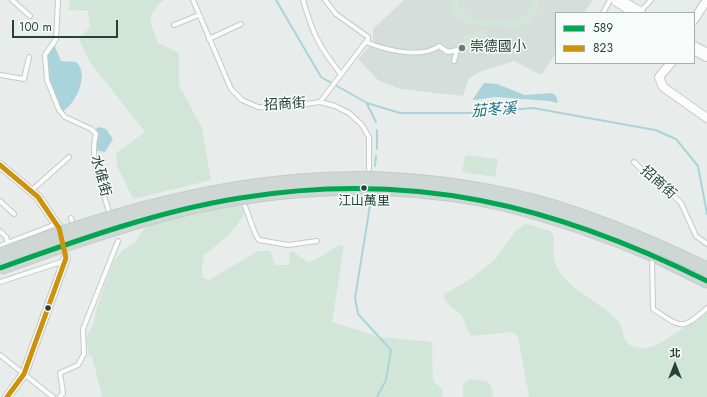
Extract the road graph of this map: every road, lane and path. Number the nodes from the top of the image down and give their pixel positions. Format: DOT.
graph roads {
  1 [pos="12,0"];
  2 [pos="58,0"];
  3 [pos="193,0"];
  4 [pos="303,0"];
  5 [pos="325,0"];
  6 [pos="610,0"];
  7 [pos="616,0"];
  8 [pos="651,0"];
  9 [pos="706,2"];
  10 [pos="604,12"];
  11 [pos="637,12"];
  12 [pos="640,12"];
  13 [pos="199,15"];
  14 [pos="30,16"];
  15 [pos="695,18"];
  16 [pos="241,24"];
  17 [pos="174,25"];
  18 [pos="209,39"];
  19 [pos="366,42"];
  20 [pos="695,49"];
  21 [pos="707,55"];
  22 [pos="28,58"];
  23 [pos="454,61"];
  24 [pos="670,64"];
  25 [pos="340,73"];
  26 [pos="0,75"];
  27 [pos="320,102"];
  28 [pos="707,118"];
  29 [pos="69,157"];
  30 [pos="634,162"];
  31 [pos="0,165"];
  32 [pos="369,169"];
  33 [pos="402,185"];
  34 [pos="31,191"];
  35 [pos="240,198"];
  36 [pos="0,201"];
  37 [pos="109,212"];
  38 [pos="14,214"];
  39 [pos="58,226"];
  40 [pos="0,231"];
  41 [pos="118,241"];
  42 [pos="316,241"];
  43 [pos="8,243"];
  44 [pos="707,244"];
  45 [pos="0,246"];
  46 [pos="652,254"];
  47 [pos="0,255"];
  48 [pos="65,259"];
  49 [pos="0,268"];
  50 [pos="707,269"];
  51 [pos="707,280"];
  52 [pos="0,282"];
  53 [pos="707,308"];
  54 [pos="0,356"];
  55 [pos="24,374"];
  56 [pos="7,397"];
  57 [pos="53,397"];
  58 [pos="60,397"];
  1 -- 14 [label="lane"];
  2 -- 37 [label="lane, 水碓街"];
  3 -- 13 [label="lane, 招商街"];
  4 -- 25 [label="lane"];
  5 -- 19 [label="lane"];
  6 -- 10 [label="lane"];
  7 -- 11 [label="street"];
  8 -- 12 [label="lane"];
  9 -- 15 [label="street"];
  13 -- 17 [label="lane"];
  13 -- 18 [label="lane, 招商街"];
  16 -- 18 [label="lane"];
  18 -- 27 [label="lane, 招商街"];
  19 -- 23 [label="lane"];
  19 -- 25 [label="lane"];
  20 -- 21 [label="street"];
  22 -- 26 [label="lane"];
  24 -- 28 [label="street"];
  25 -- 27 [label="lane"];
  27 -- 32 [label="lane, 招商街"];
  29 -- 34 [label="lane"];
  30 -- 44 [label="lane, 招商街"];
  31 -- 34 [label="street"];
  33 -- 35 [label="main road, bridge"];
  33 -- 46 [label="main road, bridge"];
  33 -- 47 [label="main road, bridge"];
  33 -- 50 [label="main road, bridge"];
  34 -- 39 [label="street"];
  35 -- 42 [label="lane"];
  35 -- 49 [label="main road, bridge"];
  36 -- 38 [label="lane"];
  39 -- 43 [label="lane"];
  40 -- 43 [label="lane"];
  41 -- 58 [label="lane"];
  43 -- 45 [label="lane"];
  46 -- 51 [label="main road"];
  46 -- 53 [label="lane"];
  48 -- 52 [label="lane"];
  48 -- 55 [label="street"];
  54 -- 55 [label="lane"];
  55 -- 56 [label="street"];
  55 -- 57 [label="lane"];
}
